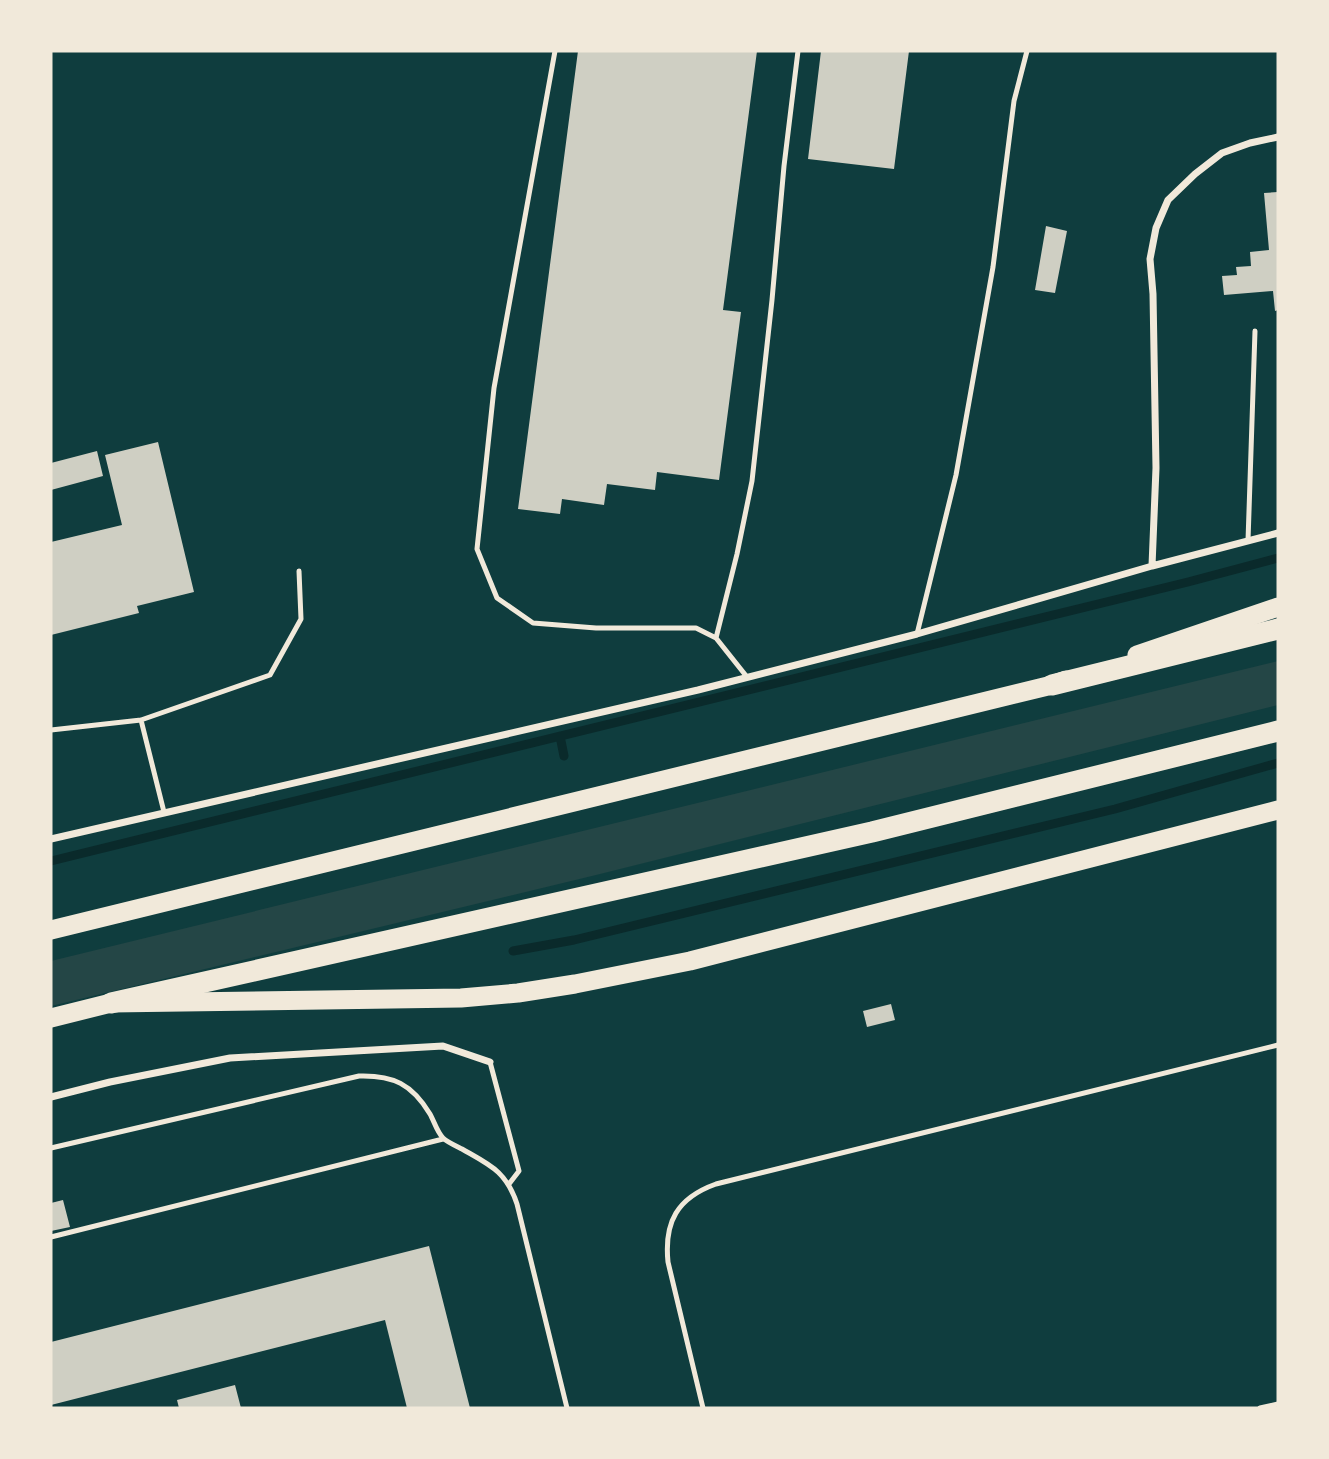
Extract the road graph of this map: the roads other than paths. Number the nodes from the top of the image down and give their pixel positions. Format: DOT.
graph roads {
  1 [pos="555,51"];
  2 [pos="798,51"];
  3 [pos="1027,51"];
  4 [pos="1278,137"];
  5 [pos="1255,331"];
  6 [pos="1278,533"];
  7 [pos="1248,541"];
  8 [pos="1152,566"];
  9 [pos="299,571"];
  10 [pos="1278,607"];
  11 [pos="1278,629"];
  12 [pos="917,634"];
  13 [pos="716,638"];
  14 [pos="747,677"];
  15 [pos="1052,685"];
  16 [pos="141,720"];
  17 [pos="51,730"];
  18 [pos="1278,731"];
  19 [pos="1278,810"];
  20 [pos="164,812"];
  21 [pos="51,839"];
  22 [pos="51,930"];
  23 [pos="111,1003"];
  24 [pos="51,1018"];
  25 [pos="1278,1045"];
  26 [pos="490,1062"];
  27 [pos="51,1097"];
  28 [pos="443,1139"];
  29 [pos="51,1148"];
  30 [pos="509,1184"];
  31 [pos="51,1237"];
  32 [pos="1278,1404"];
  33 [pos="567,1408"];
  34 [pos="703,1408"];
  35 [pos="1260,1408"];
  1 -- 13 [label="lane"];
  2 -- 13 [label="lane"];
  3 -- 12 [label="lane"];
  4 -- 8 [label="street"];
  5 -- 7 [label="lane"];
  6 -- 7 [label="street"];
  7 -- 8 [label="street"];
  8 -- 12 [label="street"];
  9 -- 16 [label="lane"];
  10 -- 15 [label="highway"];
  11 -- 15 [label="highway"];
  12 -- 14 [label="street"];
  13 -- 14 [label="lane"];
  14 -- 20 [label="street"];
  15 -- 22 [label="highway"];
  16 -- 17 [label="lane"];
  16 -- 20 [label="lane"];
  18 -- 23 [label="highway"];
  19 -- 23 [label="highway"];
  20 -- 21 [label="street"];
  23 -- 24 [label="highway"];
  25 -- 34 [label="lane"];
  26 -- 27 [label="street"];
  26 -- 30 [label="lane"];
  28 -- 29 [label="lane"];
  28 -- 30 [label="lane"];
  28 -- 31 [label="lane"];
  30 -- 33 [label="lane"];
  32 -- 35 [label="lane"];
}
